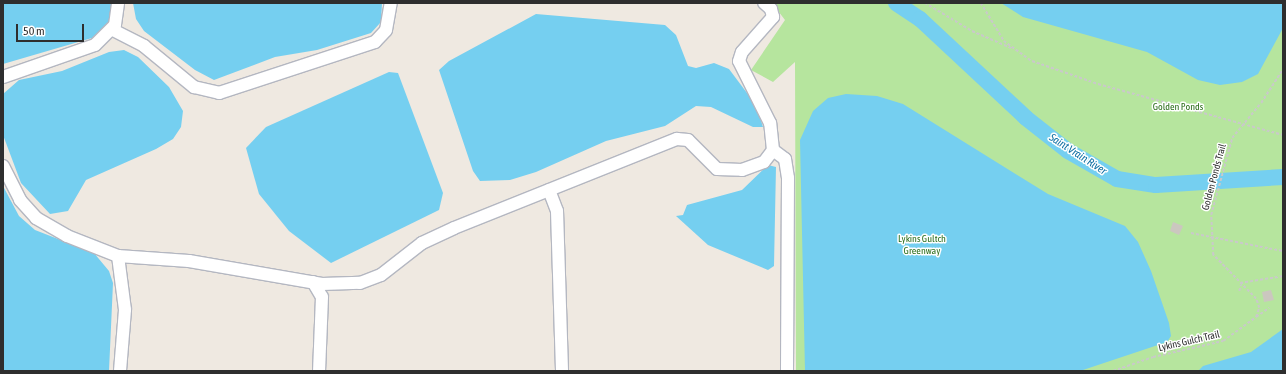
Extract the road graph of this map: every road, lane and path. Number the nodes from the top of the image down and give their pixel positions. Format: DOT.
graph roads {
  1 [pos="118,3"];
  2 [pos="391,3"];
  3 [pos="764,3"];
  4 [pos="925,3"];
  5 [pos="981,3"];
  6 [pos="113,30"];
  7 [pos="1013,49"];
  8 [pos="1283,69"];
  9 [pos="3,76"];
  10 [pos="1241,125"];
  11 [pos="1283,135"];
  12 [pos="773,150"];
  13 [pos="3,166"];
  14 [pos="550,190"];
  15 [pos="1191,233"];
  16 [pos="1210,234"];
  17 [pos="1283,250"];
  18 [pos="118,256"];
  19 [pos="1283,276"];
  20 [pos="313,282"];
  21 [pos="1241,284"];
  22 [pos="1239,291"];
  23 [pos="1269,308"];
  24 [pos="1256,317"];
  25 [pos="120,371"];
  26 [pos="319,371"];
  27 [pos="562,371"];
  28 [pos="787,371"];
  29 [pos="1113,371"];
  1 -- 6 [label="lane"];
  2 -- 6 [label="lane"];
  3 -- 12 [label="lane"];
  4 -- 7 [label="path"];
  5 -- 7 [label="path"];
  6 -- 9 [label="lane"];
  7 -- 10 [label="path"];
  8 -- 10 [label="path, Golden Ponds Trail"];
  10 -- 11 [label="path"];
  10 -- 16 [label="path, Golden Ponds Trail"];
  12 -- 14 [label="lane"];
  12 -- 28 [label="lane"];
  13 -- 18 [label="lane"];
  14 -- 20 [label="lane"];
  14 -- 27 [label="lane"];
  15 -- 16 [label="path"];
  16 -- 17 [label="path"];
  16 -- 21 [label="path"];
  18 -- 20 [label="lane"];
  18 -- 25 [label="lane"];
  19 -- 21 [label="path"];
  20 -- 26 [label="lane"];
  21 -- 22 [label="path"];
  21 -- 24 [label="path"];
  23 -- 24 [label="path, Lykins Gulch Trail"];
  24 -- 29 [label="path, Lykins Gulch Trail"];
}
